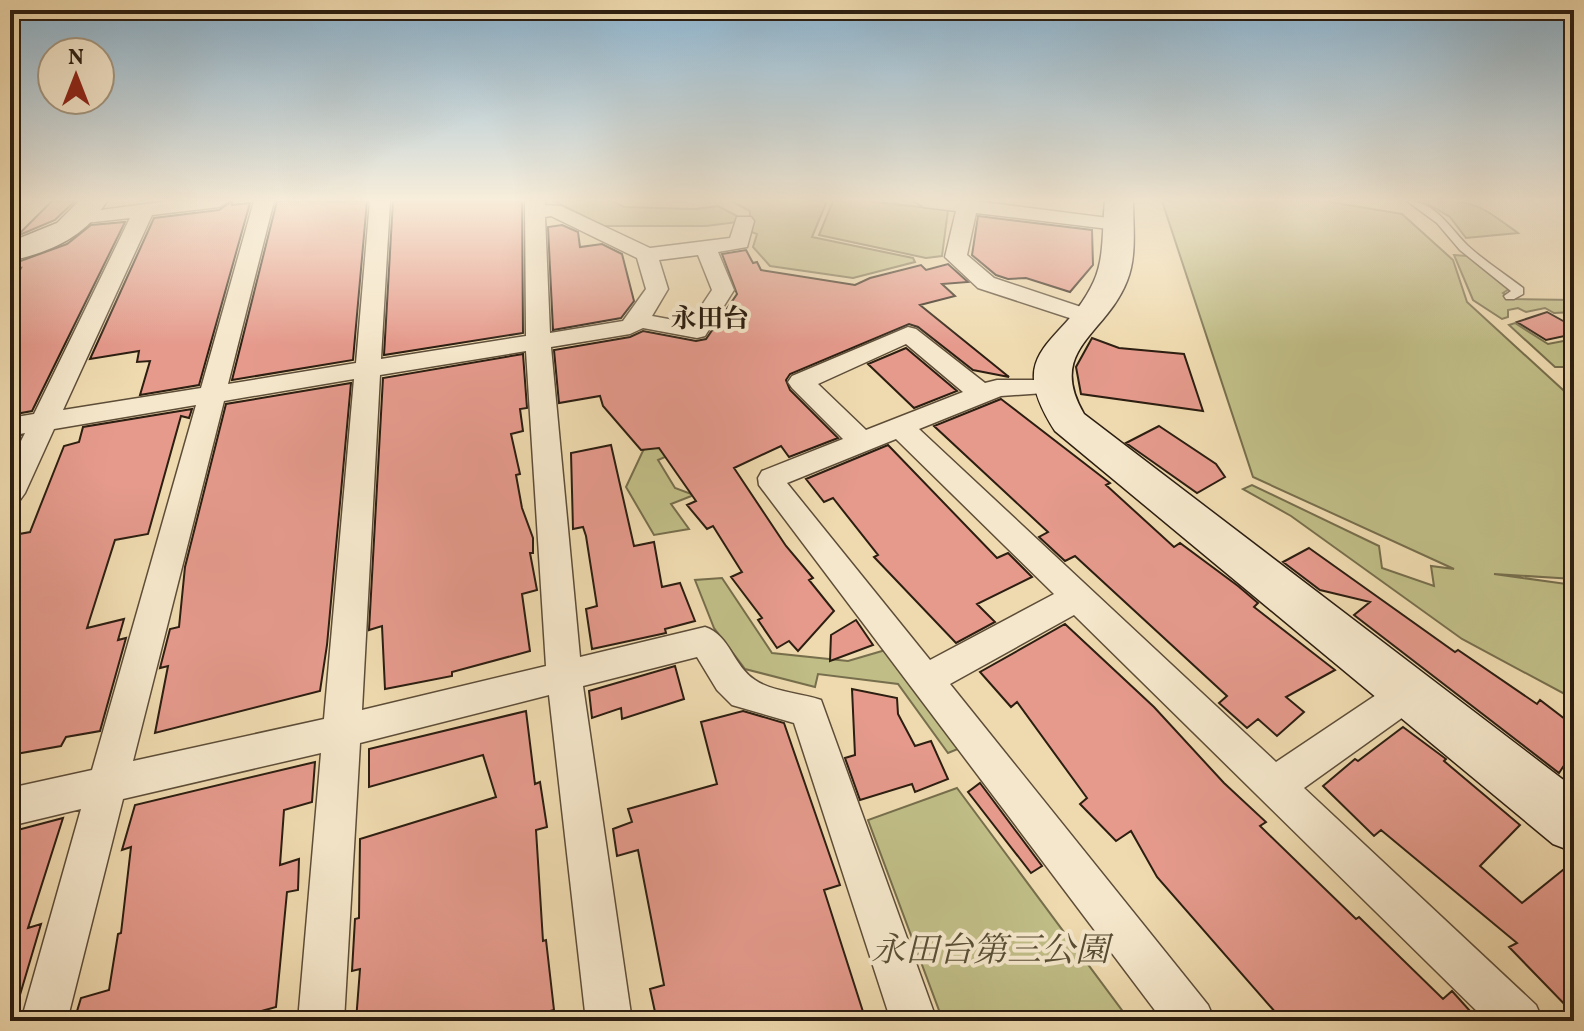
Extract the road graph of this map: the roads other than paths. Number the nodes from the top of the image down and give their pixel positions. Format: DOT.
graph roads {
  1 [pos="125,249"];
  2 [pos="252,249"];
  3 [pos="377,249"];
  4 [pos="537,249"];
  5 [pos="635,249"];
  6 [pos="697,249"];
  7 [pos="706,249"];
  8 [pos="958,249"];
  9 [pos="1115,249"];
  10 [pos="1465,249"];
  11 [pos="647,255"];
  12 [pos="1510,296"];
  13 [pos="1088,317"];
  14 [pos="638,320"];
  15 [pos="538,342"];
  16 [pos="368,369"];
  17 [pos="1050,386"];
  18 [pos="215,392"];
  19 [pos="982,394"];
  20 [pos="44,421"];
  21 [pos="10,427"];
  22 [pos="900,427"];
  23 [pos="862,442"];
  24 [pos="10,493"];
  25 [pos="1078,597"];
  26 [pos="564,676"];
  27 [pos="925,680"];
  28 [pos="1407,694"];
  29 [pos="344,731"];
  30 [pos="110,783"];
  31 [pos="1274,786"];
  32 [pos="10,807"];
  33 [pos="1574,824"];
  34 [pos="44,1021"];
  35 [pos="321,1021"];
  36 [pos="609,1021"];
  37 [pos="914,1021"];
  38 [pos="1192,1021"];
  39 [pos="1520,1021"];
  1 -- 20 [label="street"];
  2 -- 18 [label="street"];
  3 -- 16 [label="street"];
  4 -- 15 [label="street"];
  5 -- 11 [label="street"];
  6 -- 11 [label="street"];
  7 -- 14 [label="street"];
  8 -- 13 [label="street"];
  9 -- 13 [label="street"];
  10 -- 12 [label="lane"];
  11 -- 14 [label="street"];
  13 -- 17 [label="street"];
  14 -- 15 [label="street"];
  15 -- 16 [label="street"];
  15 -- 26 [label="street"];
  16 -- 18 [label="street"];
  16 -- 29 [label="street"];
  17 -- 19 [label="street"];
  17 -- 28 [label="street"];
  18 -- 20 [label="street"];
  18 -- 30 [label="street"];
  19 -- 22 [label="street"];
  19 -- 23 [label="street"];
  20 -- 21 [label="street"];
  20 -- 24 [label="street"];
  22 -- 23 [label="street"];
  22 -- 25 [label="street"];
  23 -- 27 [label="street"];
  25 -- 27 [label="street"];
  25 -- 31 [label="street"];
  26 -- 29 [label="street"];
  26 -- 36 [label="street"];
  26 -- 37 [label="street"];
  27 -- 38 [label="street"];
  28 -- 31 [label="street"];
  28 -- 33 [label="street"];
  29 -- 30 [label="street"];
  29 -- 35 [label="street"];
  30 -- 32 [label="street"];
  30 -- 34 [label="street"];
  31 -- 39 [label="street"];
}
